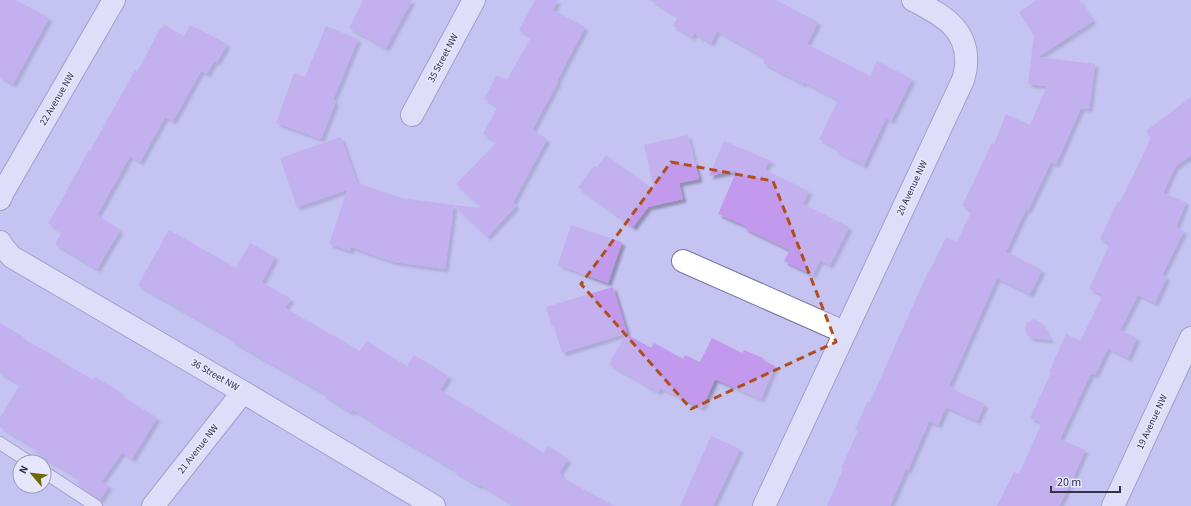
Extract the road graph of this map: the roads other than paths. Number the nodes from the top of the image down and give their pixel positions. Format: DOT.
graph roads {
  1 [pos="114,0"];
  2 [pos="474,0"];
  3 [pos="913,0"];
  4 [pos="412,115"];
  5 [pos="0,199"];
  6 [pos="0,242"];
  7 [pos="683,261"];
  8 [pos="844,332"];
  9 [pos="1191,338"];
  10 [pos="243,392"];
  11 [pos="0,443"];
  12 [pos="17,454"];
  13 [pos="52,477"];
  14 [pos="96,506"];
  15 [pos="153,506"];
  16 [pos="434,506"];
  17 [pos="764,506"];
  18 [pos="1113,506"];
  1 -- 5 [label="street, 22 Avenue NW"];
  2 -- 4 [label="street, 35 Street NW"];
  3 -- 8 [label="street, 20 Avenue NW"];
  6 -- 10 [label="street, 36 Street NW"];
  7 -- 8 [label="street"];
  8 -- 17 [label="street, 20 Avenue NW"];
  9 -- 18 [label="street, 19 Avenue NW"];
  10 -- 15 [label="street, 21 Avenue NW"];
  10 -- 16 [label="street, 36 Street NW"];
  11 -- 12 [label="lane"];
  13 -- 14 [label="lane"];
}
